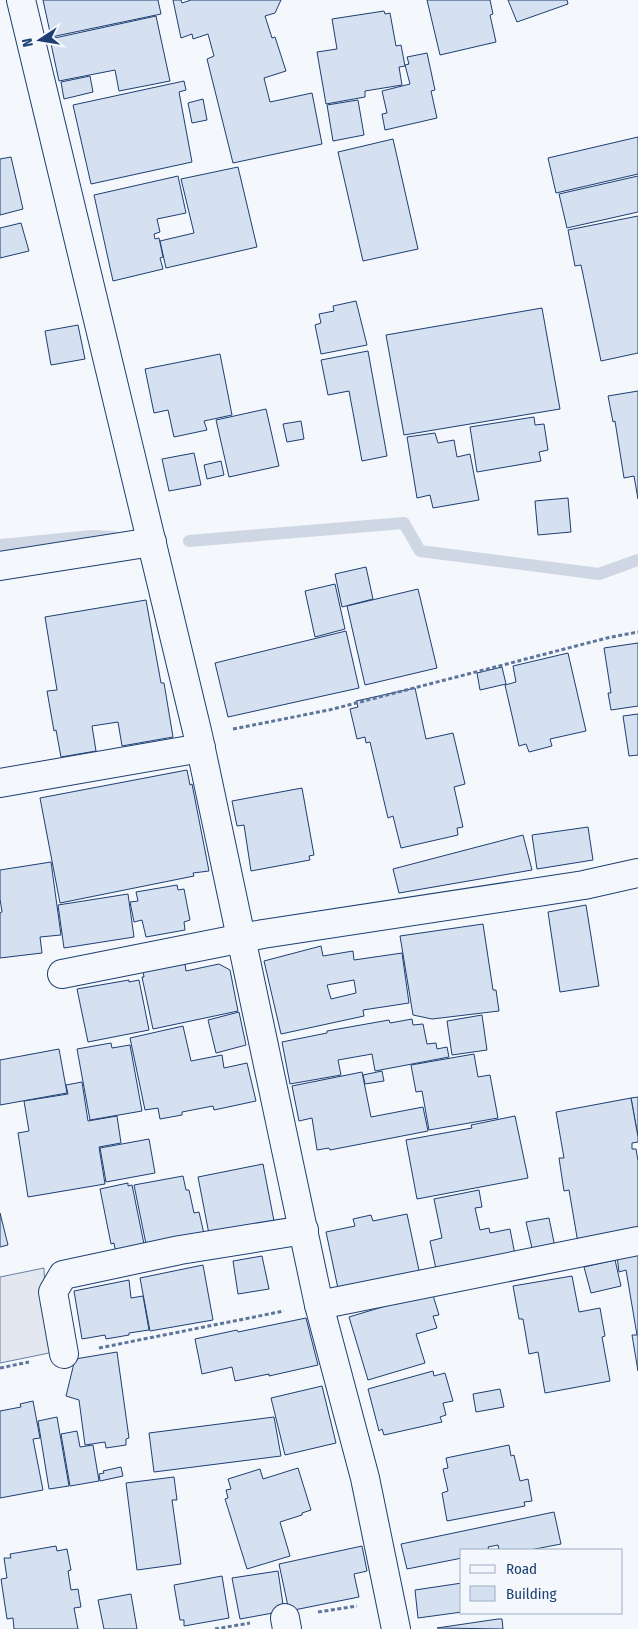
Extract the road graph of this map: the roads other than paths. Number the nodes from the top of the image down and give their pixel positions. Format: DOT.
graph roads {
  1 [pos="21,0"];
  2 [pos="152,542"];
  3 [pos="0,566"];
  4 [pos="200,742"];
  5 [pos="0,783"];
  6 [pos="638,873"];
  7 [pos="241,938"];
  8 [pos="62,974"];
  9 [pos="304,1230"];
  10 [pos="638,1241"];
  11 [pos="320,1305"];
  12 [pos="64,1354"];
  13 [pos="396,1629"];
  1 -- 2 [label="street"];
  2 -- 3 [label="street"];
  2 -- 4 [label="street"];
  4 -- 5 [label="street"];
  4 -- 7 [label="street"];
  6 -- 7 [label="street"];
  7 -- 8 [label="street"];
  7 -- 9 [label="street"];
  9 -- 11 [label="street"];
  9 -- 12 [label="street"];
  10 -- 11 [label="street"];
  11 -- 13 [label="street"];
}
